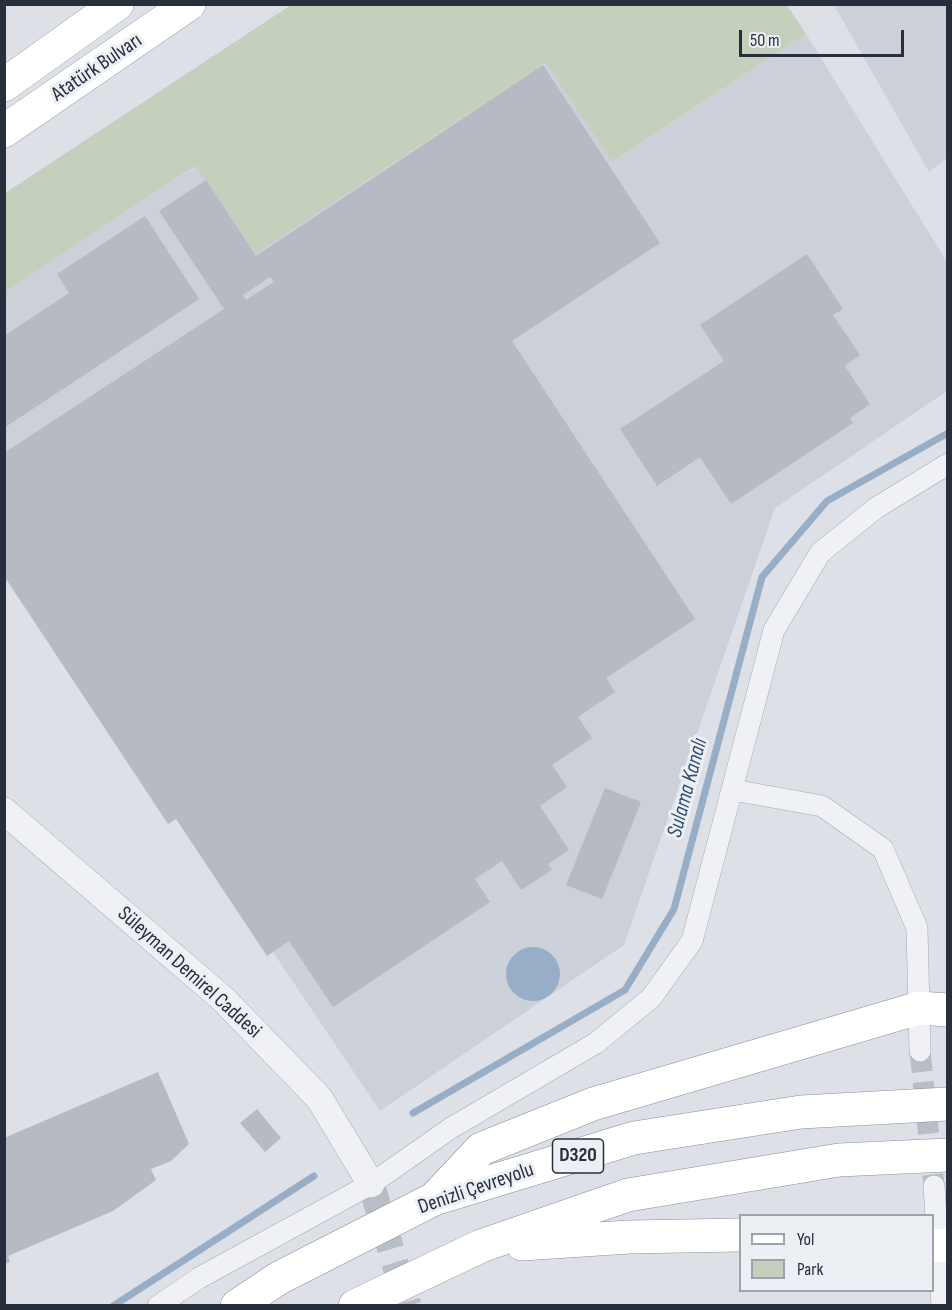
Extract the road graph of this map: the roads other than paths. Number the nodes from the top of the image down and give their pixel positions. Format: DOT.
graph roads {
  1 [pos="117,4"];
  2 [pos="189,4"];
  3 [pos="4,85"];
  4 [pos="4,131"];
  5 [pos="948,464"];
  6 [pos="733,790"];
  7 [pos="4,811"];
  8 [pos="933,1009"];
  9 [pos="920,1051"];
  10 [pos="948,1104"];
  11 [pos="948,1155"];
  12 [pos="371,1184"];
  13 [pos="934,1186"];
  14 [pos="434,1199"];
  15 [pos="739,1235"];
  16 [pos="939,1245"];
  17 [pos="481,1246"];
  18 [pos="158,1305"];
  19 [pos="237,1305"];
  20 [pos="355,1305"];
  21 [pos="942,1305"];
  1 -- 3 [label="main road, Atatürk Bulvarı"];
  2 -- 4 [label="main road, Atatürk Bulvarı"];
  5 -- 6 [label="street"];
  6 -- 8 [label="street"];
  6 -- 12 [label="street"];
  7 -- 12 [label="street, Süleyman Demirel Caddesi"];
  8 -- 9 [label="street"];
  8 -- 14 [label="main road"];
  10 -- 14 [label="main road, Denizli Çevreyolu / D320"];
  11 -- 17 [label="main road, D320"];
  12 -- 18 [label="street"];
  13 -- 16 [label="street"];
  14 -- 19 [label="main road, Denizli Çevreyolu / D320"];
  15 -- 17 [label="main road"];
  16 -- 21 [label="street"];
  17 -- 20 [label="main road, D320"];
}
